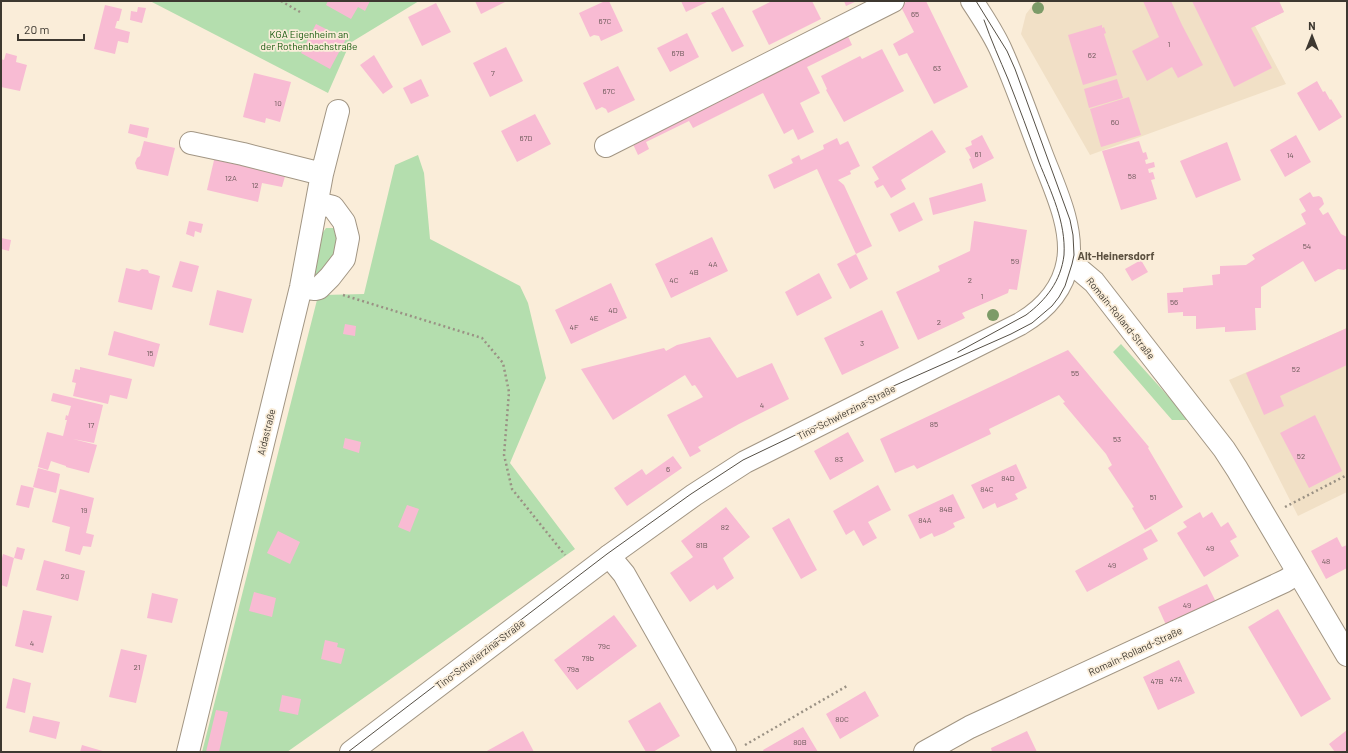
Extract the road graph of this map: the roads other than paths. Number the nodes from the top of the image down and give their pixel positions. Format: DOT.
graph roads {
  1 [pos="893,1"];
  2 [pos="972,1"];
  3 [pos="338,111"];
  4 [pos="191,143"];
  5 [pos="606,146"];
  6 [pos="322,174"];
  7 [pos="317,203"];
  8 [pos="1068,260"];
  9 [pos="310,288"];
  10 [pos="609,556"];
  11 [pos="1298,573"];
  12 [pos="1347,655"];
  13 [pos="732,750"];
  14 [pos="188,752"];
  15 [pos="352,752"];
  16 [pos="925,752"];
  1 -- 5 [label="main road"];
  2 -- 8 [label="main road"];
  3 -- 6 [label="main road, Aidastraße"];
  4 -- 6 [label="main road"];
  6 -- 7 [label="main road, Aidastraße"];
  7 -- 9 [label="main road, Aidastraße"];
  7 -- 9 [label="main road"];
  8 -- 10 [label="main road, Tino-Schwierzina-Straße"];
  8 -- 11 [label="main road, Romain-Rolland-Straße"];
  9 -- 14 [label="main road, Aidastraße"];
  10 -- 13 [label="main road"];
  10 -- 15 [label="main road, Tino-Schwierzina-Straße"];
  11 -- 12 [label="main road, Romain-Rolland-Straße"];
  11 -- 16 [label="main road, Romain-Rolland-Straße"];
}
